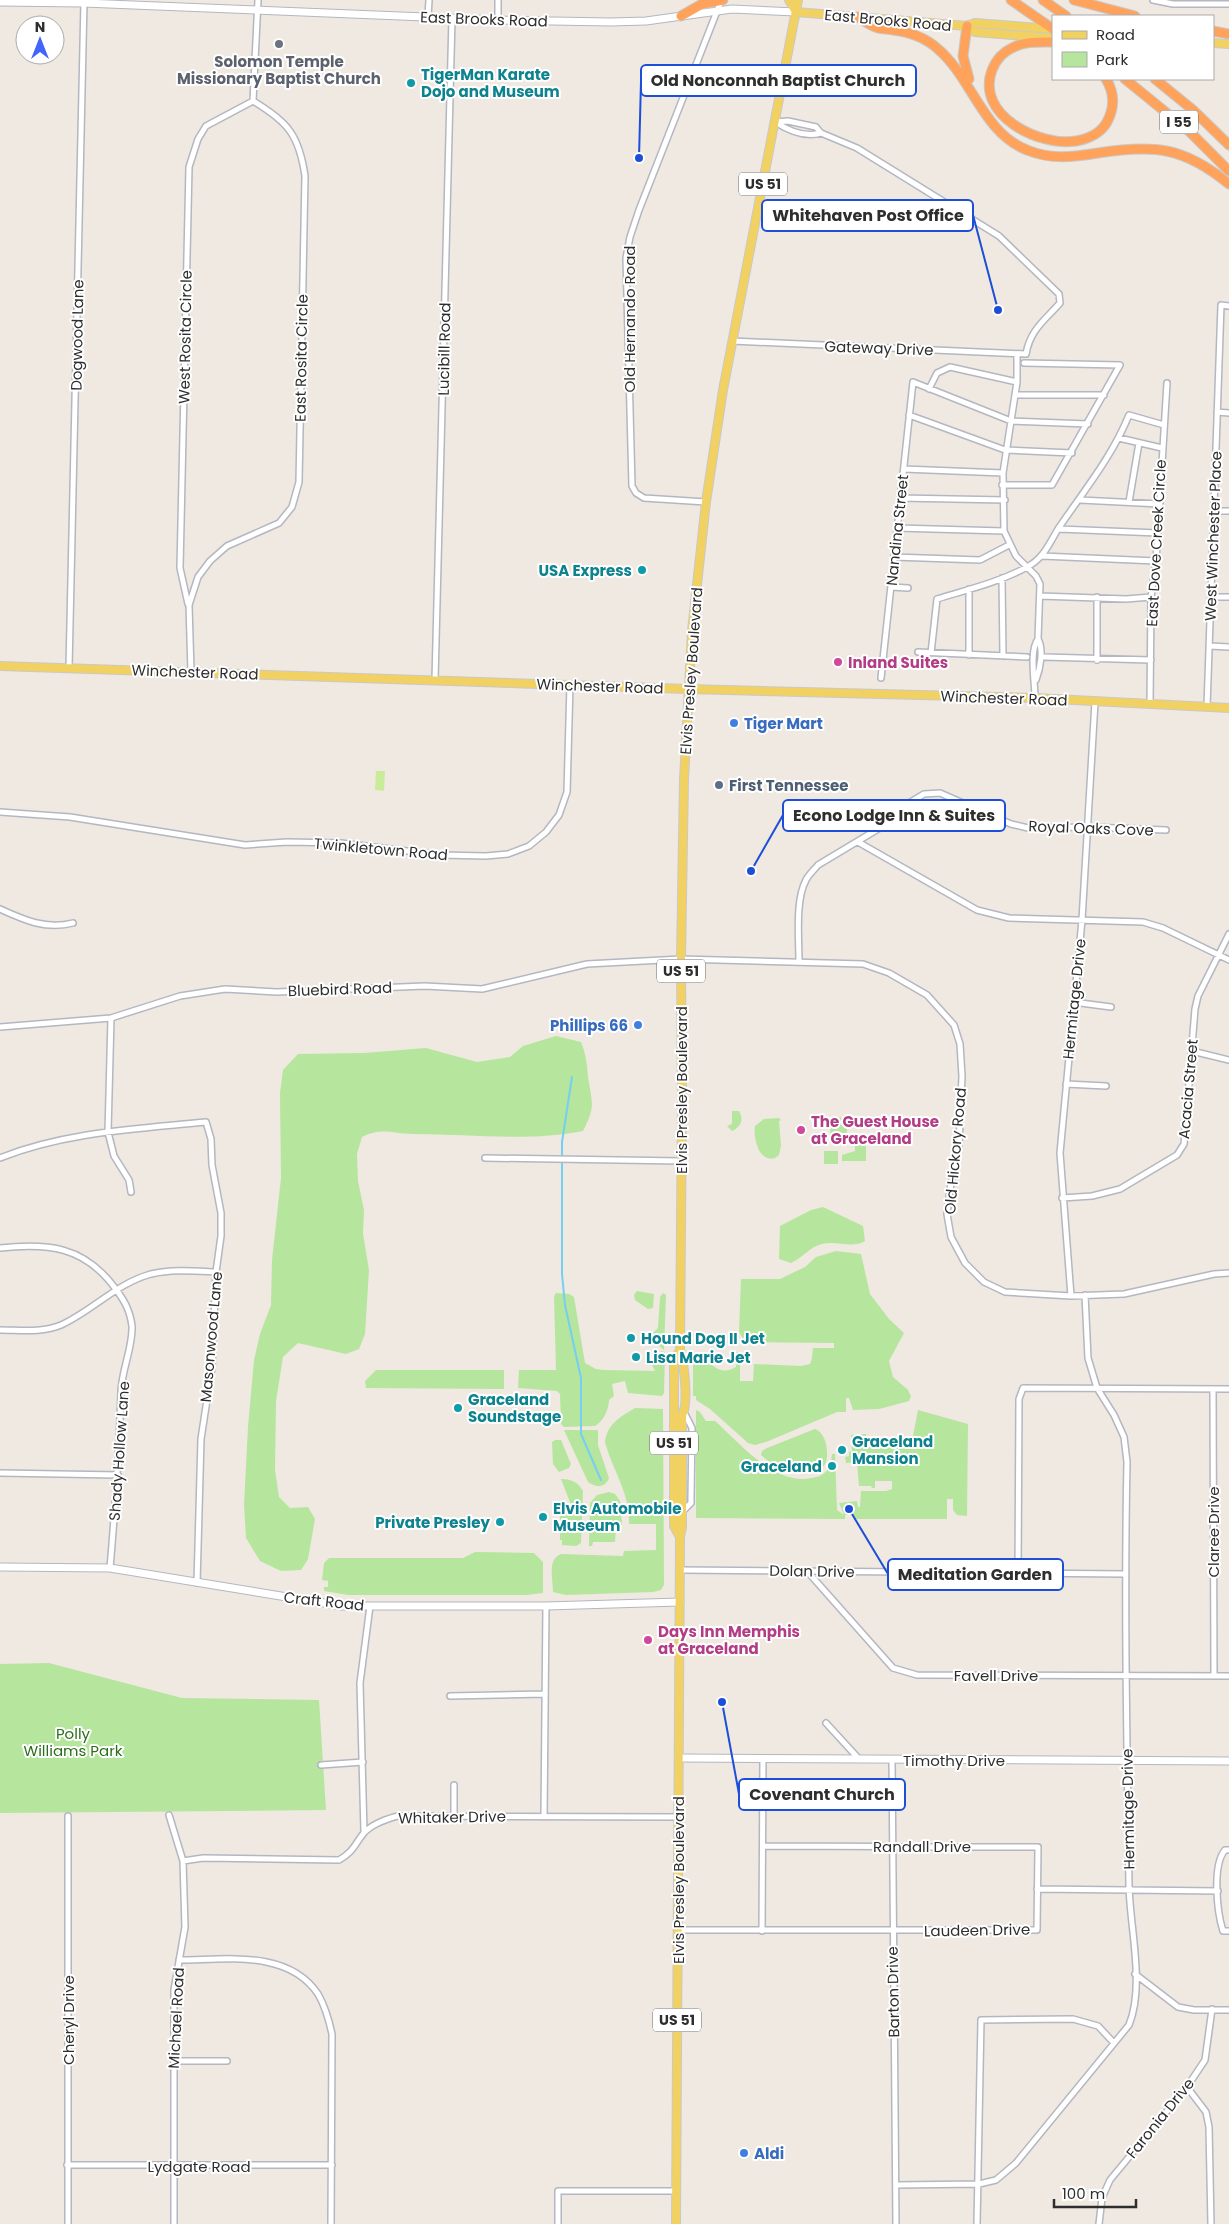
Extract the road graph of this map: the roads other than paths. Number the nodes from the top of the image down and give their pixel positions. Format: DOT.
graph roads {
  1 [pos="258,0"];
  2 [pos="429,0"];
  3 [pos="498,0"];
  4 [pos="722,0"];
  5 [pos="789,0"];
  6 [pos="798,0"];
  7 [pos="1011,0"];
  8 [pos="1043,0"];
  9 [pos="1074,0"];
  10 [pos="1153,0"];
  11 [pos="0,2"];
  12 [pos="84,2"];
  13 [pos="95,2"];
  14 [pos="1202,2"];
  15 [pos="1229,4"];
  16 [pos="717,10"];
  17 [pos="257,11"];
  18 [pos="796,12"];
  19 [pos="1064,15"];
  20 [pos="1131,15"];
  21 [pos="681,16"];
  22 [pos="428,17"];
  23 [pos="858,17"];
  24 [pos="452,18"];
  25 [pos="498,20"];
  26 [pos="968,26"];
  27 [pos="1052,28"];
  28 [pos="1052,29"];
  29 [pos="1214,31"];
  30 [pos="1229,34"];
  31 [pos="1052,40"];
  32 [pos="1052,40"];
  33 [pos="1214,43"];
  34 [pos="1229,44"];
  35 [pos="1106,80"];
  36 [pos="1125,80"];
  37 [pos="1156,80"];
  38 [pos="253,100"];
  39 [pos="978,101"];
  40 [pos="775,122"];
  41 [pos="821,133"];
  42 [pos="1229,145"];
  43 [pos="1229,171"];
  44 [pos="1229,184"];
  45 [pos="1229,306"];
  46 [pos="732,341"];
  47 [pos="1017,354"];
  48 [pos="1024,363"];
  49 [pos="1017,382"];
  50 [pos="1167,382"];
  51 [pos="929,389"];
  52 [pos="1015,395"];
  53 [pos="1104,395"];
  54 [pos="1217,412"];
  55 [pos="1229,413"];
  56 [pos="909,415"];
  57 [pos="1011,420"];
  58 [pos="1088,424"];
  59 [pos="1164,425"];
  60 [pos="1119,438"];
  61 [pos="1139,444"];
  62 [pos="1162,448"];
  63 [pos="1005,450"];
  64 [pos="1072,453"];
  65 [pos="904,469"];
  66 [pos="1003,473"];
  67 [pos="1002,485"];
  68 [pos="900,498"];
  69 [pos="1005,500"];
  70 [pos="1080,500"];
  71 [pos="706,502"];
  72 [pos="1129,502"];
  73 [pos="1160,504"];
  74 [pos="1214,511"];
  75 [pos="1229,511"];
  76 [pos="897,528"];
  77 [pos="1058,529"];
  78 [pos="1004,531"];
  79 [pos="1158,533"];
  80 [pos="1009,545"];
  81 [pos="1042,556"];
  82 [pos="894,557"];
  83 [pos="1156,561"];
  84 [pos="1027,567"];
  85 [pos="1002,578"];
  86 [pos="891,587"];
  87 [pos="908,588"];
  88 [pos="969,589"];
  89 [pos="1040,596"];
  90 [pos="1097,597"];
  91 [pos="1151,597"];
  92 [pos="1211,597"];
  93 [pos="1229,598"];
  94 [pos="189,605"];
  95 [pos="1210,646"];
  96 [pos="1229,647"];
  97 [pos="918,652"];
  98 [pos="931,653"];
  99 [pos="969,654"];
  100 [pos="1002,656"];
  101 [pos="1027,657"];
  102 [pos="1039,657"];
  103 [pos="1097,660"];
  104 [pos="1151,660"];
  105 [pos="0,666"];
  106 [pos="69,668"];
  107 [pos="191,672"];
  108 [pos="882,678"];
  109 [pos="435,680"];
  110 [pos="570,685"];
  111 [pos="688,689"];
  112 [pos="1035,698"];
  113 [pos="1095,702"];
  114 [pos="1150,704"];
  115 [pos="1207,707"];
  116 [pos="1229,708"];
  117 [pos="0,812"];
  118 [pos="1089,827"];
  119 [pos="1166,830"];
  120 [pos="858,842"];
  121 [pos="0,909"];
  122 [pos="1082,920"];
  123 [pos="73,924"];
  124 [pos="1229,934"];
  125 [pos="1219,955"];
  126 [pos="681,959"];
  127 [pos="1229,960"];
  128 [pos="799,962"];
  129 [pos="1073,1002"];
  130 [pos="1111,1007"];
  131 [pos="111,1018"];
  132 [pos="0,1027"];
  133 [pos="1192,1051"];
  134 [pos="1229,1060"];
  135 [pos="1066,1084"];
  136 [pos="1106,1086"];
  137 [pos="108,1132"];
  138 [pos="0,1158"];
  139 [pos="486,1158"];
  140 [pos="681,1161"];
  141 [pos="131,1192"];
  142 [pos="1062,1198"];
  143 [pos="0,1248"];
  144 [pos="216,1272"];
  145 [pos="1229,1273"];
  146 [pos="117,1290"];
  147 [pos="1085,1295"];
  148 [pos="1071,1296"];
  149 [pos="0,1330"];
  150 [pos="680,1350"];
  151 [pos="1097,1388"];
  152 [pos="1213,1389"];
  153 [pos="1229,1389"];
  154 [pos="0,1473"];
  155 [pos="118,1475"];
  156 [pos="680,1537"];
  157 [pos="0,1567"];
  158 [pos="110,1568"];
  159 [pos="680,1570"];
  160 [pos="806,1571"];
  161 [pos="1018,1573"];
  162 [pos="1125,1574"];
  163 [pos="197,1584"];
  164 [pos="680,1602"];
  165 [pos="370,1606"];
  166 [pos="546,1606"];
  167 [pos="1126,1675"];
  168 [pos="1214,1676"];
  169 [pos="1229,1676"];
  170 [pos="545,1694"];
  171 [pos="450,1696"];
  172 [pos="826,1723"];
  173 [pos="679,1758"];
  174 [pos="764,1759"];
  175 [pos="859,1760"];
  176 [pos="892,1760"];
  177 [pos="1128,1761"];
  178 [pos="1229,1761"];
  179 [pos="363,1762"];
  180 [pos="321,1765"];
  181 [pos="454,1785"];
  182 [pos="169,1815"];
  183 [pos="68,1816"];
  184 [pos="454,1816"];
  185 [pos="544,1816"];
  186 [pos="679,1817"];
  187 [pos="364,1832"];
  188 [pos="892,1845"];
  189 [pos="763,1846"];
  190 [pos="1229,1850"];
  191 [pos="183,1861"];
  192 [pos="1037,1889"];
  193 [pos="1129,1890"];
  194 [pos="1218,1891"];
  195 [pos="678,1930"];
  196 [pos="762,1931"];
  197 [pos="892,1931"];
  198 [pos="1229,1931"];
  199 [pos="179,1960"];
  200 [pos="1135,1974"];
  201 [pos="1212,2009"];
  202 [pos="1229,2010"];
  203 [pos="1114,2043"];
  204 [pos="174,2061"];
  205 [pos="227,2061"];
  206 [pos="1187,2087"];
  207 [pos="67,2165"];
  208 [pos="332,2165"];
  209 [pos="174,2166"];
  210 [pos="979,2184"];
  211 [pos="896,2185"];
  212 [pos="675,2191"];
  213 [pos="68,2224"];
  214 [pos="174,2224"];
  215 [pos="331,2224"];
  216 [pos="558,2224"];
  217 [pos="676,2224"];
  218 [pos="896,2224"];
  219 [pos="977,2224"];
  220 [pos="1099,2224"];
  221 [pos="1211,2224"];
  1 -- 17 [label="street"];
  2 -- 22 [label="street"];
  3 -- 25 [label="street"];
  4 -- 16 [label="street, Old Hernando Road"];
  4 -- 21 [label="highway"];
  5 -- 18 [label="main road"];
  6 -- 18 [label="main road, Elvis Presley Boulevard / US 51"];
  7 -- 27 [label="highway"];
  8 -- 19 [label="highway"];
  9 -- 20 [label="highway"];
  10 -- 14 [label="street"];
  11 -- 12 [label="street, East Brooks Road"];
  12 -- 13 [label="street, East Brooks Road"];
  12 -- 106 [label="street, Dogwood Lane"];
  13 -- 17 [label="street, East Brooks Road"];
  14 -- 15 [label="street"];
  16 -- 18 [label="street, East Brooks Road"];
  16 -- 21 [label="street, East Brooks Road"];
  16 -- 71 [label="street, Old Hernando Road"];
  17 -- 22 [label="street, East Brooks Road"];
  17 -- 38 [label="street"];
  18 -- 23 [label="main road, East Brooks Road"];
  18 -- 40 [label="main road, Elvis Presley Boulevard / US 51"];
  21 -- 25 [label="street, East Brooks Road"];
  22 -- 24 [label="street, East Brooks Road"];
  23 -- 26 [label="main road, East Brooks Road"];
  23 -- 39 [label="highway"];
  24 -- 25 [label="street, East Brooks Road"];
  24 -- 109 [label="street, Lucibill Road"];
  26 -- 28 [label="main road, East Brooks Road"];
  26 -- 31 [label="main road, East Brooks Road"];
  26 -- 39 [label="highway"];
  29 -- 30 [label="highway"];
  32 -- 35 [label="highway"];
  33 -- 34 [label="main road"];
  36 -- 43 [label="highway, I 55"];
  37 -- 42 [label="highway, I 55"];
  38 -- 94 [label="street, West Rosita Circle"];
  38 -- 94 [label="street, East Rosita Circle"];
  39 -- 44 [label="highway"];
  40 -- 41 [label="street"];
  40 -- 41 [label="street"];
  40 -- 46 [label="main road, Elvis Presley Boulevard / US 51"];
  41 -- 47 [label="street, Gateway Drive"];
  45 -- 54 [label="street, West Winchester Place"];
  46 -- 47 [label="street, Gateway Drive"];
  46 -- 71 [label="main road, Elvis Presley Boulevard / US 51"];
  47 -- 49 [label="street"];
  48 -- 53 [label="street"];
  49 -- 51 [label="street"];
  49 -- 52 [label="street"];
  50 -- 59 [label="street, East Dove Creek Circle"];
  51 -- 56 [label="street, Nandina Street"];
  51 -- 57 [label="street"];
  52 -- 53 [label="street"];
  52 -- 57 [label="street"];
  53 -- 58 [label="street"];
  54 -- 55 [label="street"];
  54 -- 74 [label="street, West Winchester Place"];
  56 -- 63 [label="street"];
  56 -- 65 [label="street, Nandina Street"];
  57 -- 58 [label="street"];
  57 -- 63 [label="street"];
  58 -- 64 [label="street"];
  59 -- 60 [label="street"];
  59 -- 62 [label="street, East Dove Creek Circle"];
  60 -- 61 [label="street"];
  60 -- 70 [label="street"];
  61 -- 62 [label="street"];
  61 -- 72 [label="street"];
  62 -- 73 [label="street, East Dove Creek Circle"];
  63 -- 64 [label="street"];
  63 -- 66 [label="street"];
  64 -- 67 [label="street"];
  65 -- 66 [label="street"];
  65 -- 68 [label="street, Nandina Street"];
  66 -- 67 [label="street"];
  67 -- 69 [label="street"];
  68 -- 69 [label="street"];
  68 -- 76 [label="street, Nandina Street"];
  69 -- 78 [label="street"];
  70 -- 72 [label="street"];
  70 -- 77 [label="street"];
  71 -- 111 [label="main road, Elvis Presley Boulevard / US 51"];
  72 -- 73 [label="street"];
  73 -- 79 [label="street, East Dove Creek Circle"];
  74 -- 75 [label="street"];
  74 -- 92 [label="street, West Winchester Place"];
  76 -- 78 [label="street"];
  76 -- 82 [label="street, Nandina Street"];
  77 -- 79 [label="street"];
  77 -- 81 [label="street"];
  78 -- 80 [label="street"];
  79 -- 83 [label="street, East Dove Creek Circle"];
  80 -- 82 [label="street"];
  80 -- 84 [label="street"];
  81 -- 83 [label="street"];
  81 -- 84 [label="street"];
  82 -- 86 [label="street, Nandina Street"];
  83 -- 91 [label="street, East Dove Creek Circle"];
  84 -- 85 [label="street"];
  84 -- 89 [label="street"];
  85 -- 88 [label="street"];
  85 -- 100 [label="street"];
  86 -- 87 [label="street"];
  86 -- 108 [label="street, Nandina Street"];
  88 -- 98 [label="street"];
  88 -- 99 [label="street"];
  89 -- 90 [label="street"];
  89 -- 102 [label="street"];
  90 -- 91 [label="street"];
  90 -- 103 [label="street"];
  91 -- 104 [label="street, East Dove Creek Circle"];
  92 -- 93 [label="street"];
  92 -- 95 [label="street, West Winchester Place"];
  94 -- 107 [label="street, East Rosita Circle"];
  95 -- 96 [label="street"];
  95 -- 115 [label="street, West Winchester Place"];
  97 -- 98 [label="street"];
  98 -- 99 [label="street"];
  99 -- 100 [label="street"];
  100 -- 101 [label="street"];
  102 -- 103 [label="street"];
  102 -- 112 [label="street"];
  103 -- 104 [label="street"];
  104 -- 114 [label="street, East Dove Creek Circle"];
  105 -- 106 [label="main road, Winchester Road"];
  106 -- 107 [label="main road, Winchester Road"];
  107 -- 109 [label="main road, Winchester Road"];
  109 -- 110 [label="main road, Winchester Road"];
  110 -- 111 [label="main road, Winchester Road"];
  110 -- 117 [label="street, Twinkletown Road"];
  111 -- 112 [label="main road, Winchester Road"];
  111 -- 126 [label="main road, Elvis Presley Boulevard / US 51"];
  112 -- 113 [label="main road, Winchester Road"];
  113 -- 114 [label="main road, Winchester Road"];
  113 -- 118 [label="street, Hermitage Drive"];
  114 -- 115 [label="main road, Winchester Road"];
  115 -- 116 [label="main road, Winchester Road"];
  118 -- 119 [label="street, Royal Oaks Cove"];
  118 -- 120 [label="street, Royal Oaks Cove"];
  118 -- 122 [label="street, Hermitage Drive"];
  120 -- 122 [label="street"];
  120 -- 128 [label="street, Royal Oaks Cove"];
  121 -- 123 [label="street"];
  122 -- 125 [label="street"];
  122 -- 129 [label="street, Hermitage Drive"];
  124 -- 125 [label="street, Acacia Street"];
  125 -- 127 [label="street"];
  125 -- 133 [label="street, Acacia Street"];
  126 -- 128 [label="street, Old Hickory Road"];
  126 -- 131 [label="street, Bluebird Road"];
  126 -- 140 [label="main road, Elvis Presley Boulevard / US 51"];
  128 -- 148 [label="street, Old Hickory Road"];
  129 -- 130 [label="street"];
  129 -- 135 [label="street, Hermitage Drive"];
  131 -- 132 [label="street, Bluebird Road"];
  131 -- 137 [label="street"];
  133 -- 134 [label="street"];
  133 -- 142 [label="street, Acacia Street"];
  135 -- 136 [label="street"];
  135 -- 142 [label="street, Hermitage Drive"];
  137 -- 138 [label="street"];
  137 -- 141 [label="street"];
  137 -- 144 [label="street, Masonwood Lane"];
  139 -- 140 [label="street"];
  140 -- 150 [label="main road, Elvis Presley Boulevard / US 51"];
  142 -- 148 [label="street, Hermitage Drive"];
  143 -- 146 [label="street, Shady Hollow Lane"];
  144 -- 146 [label="street"];
  144 -- 163 [label="street, Masonwood Lane"];
  145 -- 147 [label="street, Old Hickory Road"];
  146 -- 149 [label="street"];
  146 -- 155 [label="street, Shady Hollow Lane"];
  147 -- 148 [label="street, Old Hickory Road"];
  147 -- 151 [label="street, Hermitage Drive"];
  150 -- 156 [label="main road, Elvis Presley Boulevard / US 51"];
  150 -- 156 [label="main road, Elvis Presley Boulevard / US 51"];
  151 -- 152 [label="street"];
  151 -- 161 [label="street"];
  151 -- 162 [label="street, Hermitage Drive"];
  152 -- 153 [label="street"];
  152 -- 168 [label="street, Claree Drive"];
  154 -- 155 [label="street"];
  155 -- 158 [label="street, Shady Hollow Lane"];
  156 -- 159 [label="main road, Elvis Presley Boulevard / US 51"];
  157 -- 158 [label="street, Craft Road"];
  158 -- 163 [label="street, Craft Road"];
  159 -- 160 [label="street, Dolan Drive"];
  159 -- 164 [label="main road, Elvis Presley Boulevard / US 51"];
  160 -- 161 [label="street, Dolan Drive"];
  160 -- 167 [label="street, Favell Drive"];
  161 -- 162 [label="street, Dolan Drive"];
  162 -- 167 [label="street, Hermitage Drive"];
  163 -- 165 [label="street, Craft Road"];
  164 -- 166 [label="street, Craft Road"];
  164 -- 173 [label="main road, Elvis Presley Boulevard / US 51"];
  165 -- 166 [label="street, Craft Road"];
  165 -- 179 [label="street"];
  166 -- 170 [label="street"];
  167 -- 168 [label="street, Favell Drive"];
  167 -- 177 [label="street, Hermitage Drive"];
  168 -- 169 [label="street, Favell Drive"];
  170 -- 171 [label="street"];
  170 -- 185 [label="street"];
  172 -- 175 [label="street"];
  173 -- 174 [label="street, Timothy Drive"];
  173 -- 186 [label="main road, Elvis Presley Boulevard / US 51"];
  174 -- 175 [label="street, Timothy Drive"];
  174 -- 189 [label="street"];
  175 -- 176 [label="street, Timothy Drive"];
  176 -- 177 [label="street, Timothy Drive"];
  176 -- 188 [label="street, Barton Drive"];
  177 -- 178 [label="street, Timothy Drive"];
  177 -- 193 [label="street, Hermitage Drive"];
  179 -- 180 [label="street"];
  179 -- 187 [label="street"];
  181 -- 184 [label="street"];
  182 -- 191 [label="street, Michael Road"];
  183 -- 207 [label="street, Cheryl Drive"];
  184 -- 185 [label="street, Whitaker Drive"];
  184 -- 187 [label="street, Whitaker Drive"];
  185 -- 186 [label="street, Whitaker Drive"];
  186 -- 195 [label="main road, Elvis Presley Boulevard / US 51"];
  187 -- 191 [label="street, Whitaker Drive"];
  188 -- 189 [label="street, Randall Drive"];
  188 -- 192 [label="street, Randall Drive"];
  188 -- 197 [label="street, Barton Drive"];
  189 -- 196 [label="street"];
  190 -- 194 [label="street"];
  191 -- 199 [label="street, Michael Road"];
  192 -- 193 [label="street"];
  192 -- 197 [label="street, Laudeen Drive"];
  193 -- 194 [label="street"];
  193 -- 200 [label="street, Hermitage Drive"];
  194 -- 198 [label="street"];
  195 -- 196 [label="street, Laudeen Drive"];
  195 -- 212 [label="main road, Elvis Presley Boulevard / US 51"];
  196 -- 197 [label="street, Laudeen Drive"];
  197 -- 211 [label="street, Barton Drive"];
  199 -- 204 [label="street, Michael Road"];
  199 -- 208 [label="street"];
  200 -- 201 [label="street"];
  200 -- 203 [label="street, Hermitage Drive"];
  201 -- 202 [label="street"];
  201 -- 206 [label="street, Faronia Drive"];
  203 -- 210 [label="street, Hermitage Drive"];
  203 -- 210 [label="street"];
  204 -- 205 [label="street"];
  204 -- 209 [label="street, Michael Road"];
  206 -- 220 [label="street, Faronia Drive"];
  206 -- 221 [label="street"];
  207 -- 209 [label="street, Lydgate Road"];
  207 -- 213 [label="street, Cheryl Drive"];
  208 -- 209 [label="street, Lydgate Road"];
  208 -- 215 [label="street"];
  209 -- 214 [label="street, Michael Road"];
  210 -- 211 [label="street, Hermitage Drive"];
  210 -- 219 [label="street"];
  211 -- 218 [label="street, Barton Drive"];
  212 -- 216 [label="street"];
  212 -- 217 [label="main road, Elvis Presley Boulevard / US 51"];
}
